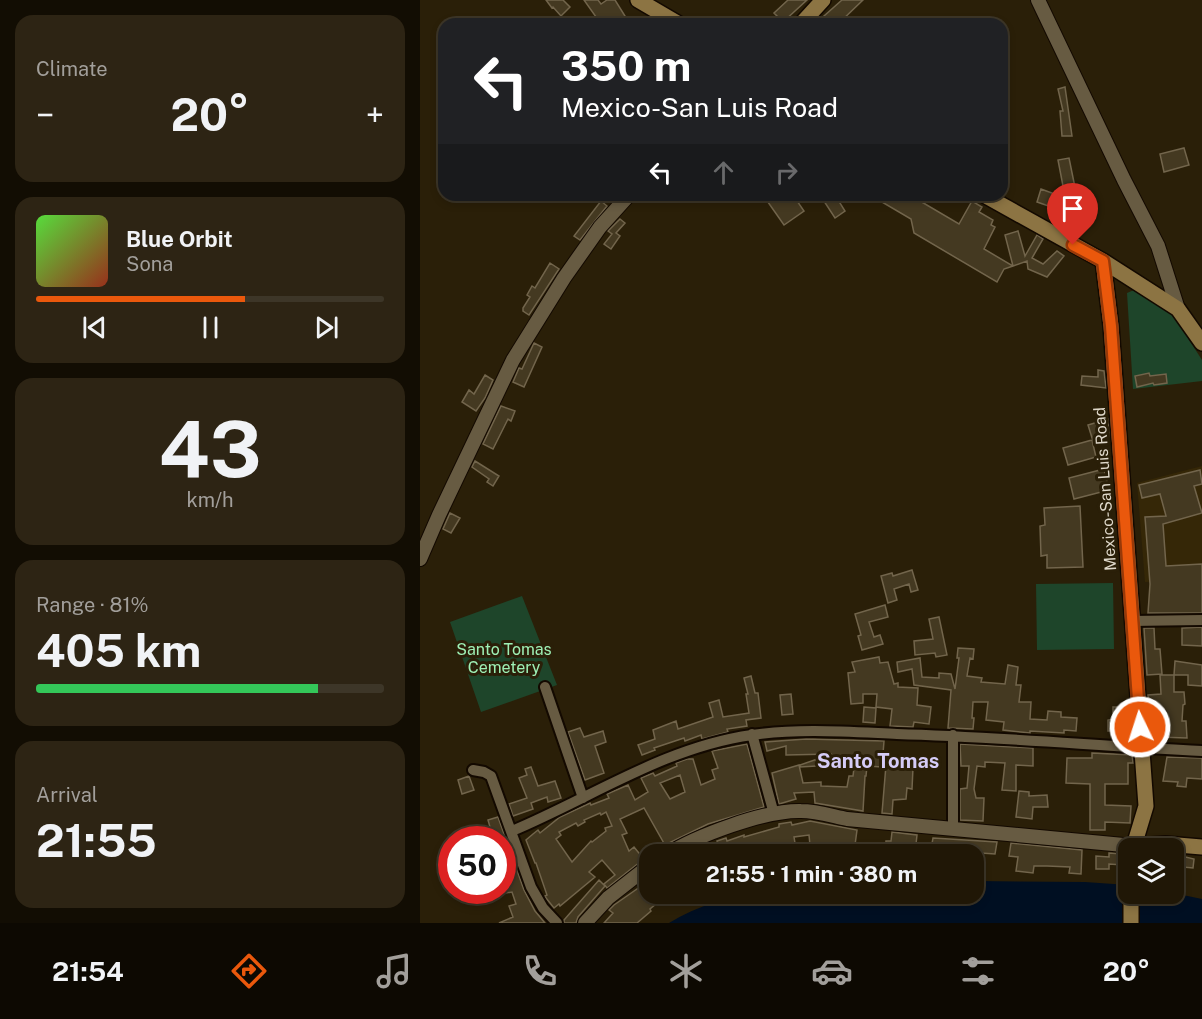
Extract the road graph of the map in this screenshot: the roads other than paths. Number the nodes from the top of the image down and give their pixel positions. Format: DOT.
graph roads {
  1 [pos="638,0"];
  2 [pos="823,0"];
  3 [pos="1038,0"];
  4 [pos="669,18"];
  5 [pos="806,18"];
  6 [pos="624,201"];
  7 [pos="995,201"];
  8 [pos="1103,261"];
  9 [pos="1179,309"];
  10 [pos="1202,343"];
  11 [pos="420,560"];
  12 [pos="1202,620"];
  13 [pos="1131,621"];
  14 [pos="545,687"];
  15 [pos="752,734"];
  16 [pos="953,735"];
  17 [pos="1142,748"];
  18 [pos="1202,751"];
  19 [pos="473,770"];
  20 [pos="583,798"];
  21 [pos="774,814"];
  22 [pos="510,826"];
  23 [pos="516,829"];
  24 [pos="953,829"];
  25 [pos="1137,838"];
  26 [pos="516,843"];
  27 [pos="688,844"];
  28 [pos="1118,846"];
  29 [pos="1184,846"];
  30 [pos="1202,847"];
  31 [pos="639,874"];
  32 [pos="1131,904"];
  33 [pos="557,923"];
  34 [pos="585,923"];
  35 [pos="1131,923"];
  1 -- 4 [label="main road"];
  2 -- 5 [label="main road"];
  3 -- 9 [label="street"];
  6 -- 11 [label="street"];
  7 -- 8 [label="main road"];
  8 -- 9 [label="main road"];
  8 -- 13 [label="main road, Mexico-San Luis Road"];
  9 -- 10 [label="main road"];
  12 -- 13 [label="street"];
  13 -- 17 [label="main road, Mexico-San Luis Road"];
  14 -- 20 [label="street"];
  15 -- 16 [label="street"];
  15 -- 20 [label="street"];
  15 -- 21 [label="street"];
  16 -- 17 [label="street"];
  16 -- 24 [label="street"];
  17 -- 18 [label="street"];
  17 -- 25 [label="main road, Mexico-San Luis Road"];
  19 -- 22 [label="street"];
  20 -- 23 [label="street"];
  21 -- 24 [label="street"];
  21 -- 27 [label="street"];
  24 -- 28 [label="street"];
  26 -- 33 [label="street"];
  29 -- 30 [label="main road"];
  31 -- 34 [label="street"];
  32 -- 35 [label="main road"];
}
